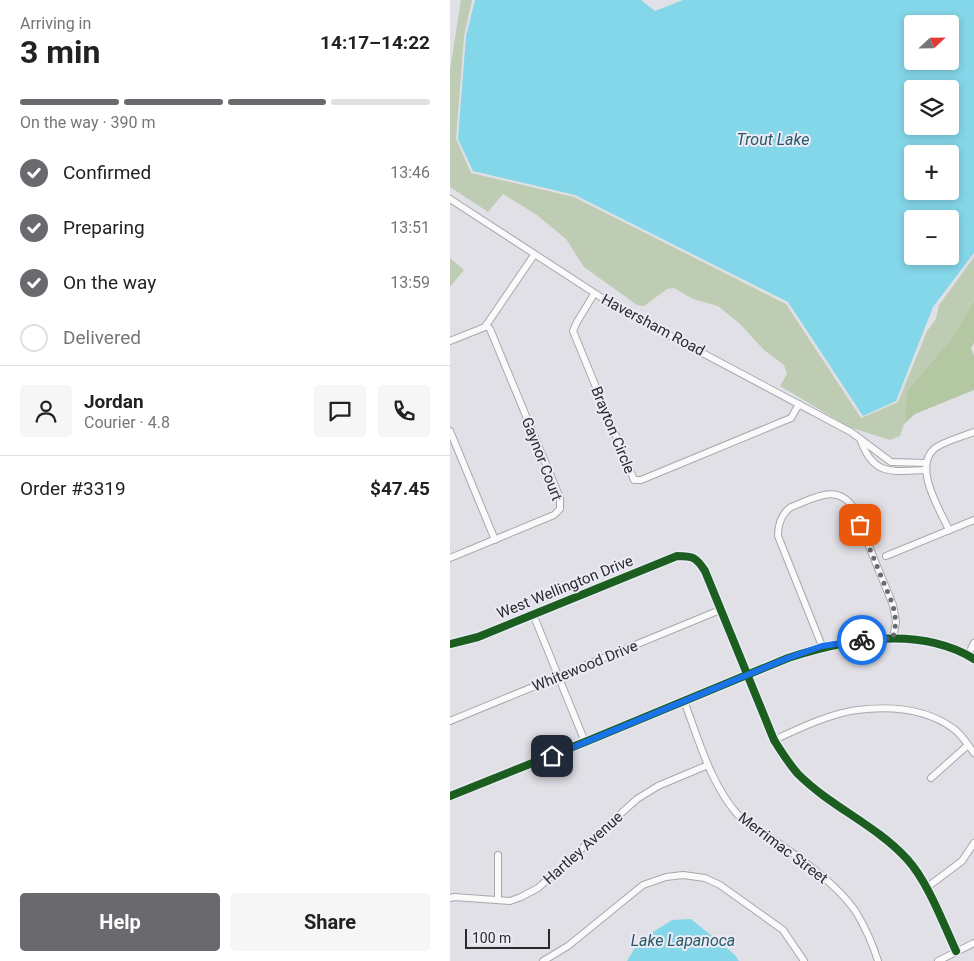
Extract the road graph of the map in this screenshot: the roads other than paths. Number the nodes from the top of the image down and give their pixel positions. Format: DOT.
graph roads {
  1 [pos="450,200"];
  2 [pos="534,255"];
  3 [pos="594,294"];
  4 [pos="486,325"];
  5 [pos="450,341"];
  6 [pos="800,404"];
  7 [pos="450,431"];
  8 [pos="974,432"];
  9 [pos="862,441"];
  10 [pos="926,467"];
  11 [pos="974,520"];
  12 [pos="949,530"];
  13 [pos="495,540"];
  14 [pos="886,556"];
  15 [pos="450,558"];
  16 [pos="720,610"];
  17 [pos="533,614"];
  18 [pos="893,638"];
  19 [pos="974,643"];
  20 [pos="450,644"];
  21 [pos="822,646"];
  22 [pos="971,657"];
  23 [pos="746,675"];
  24 [pos="559,677"];
  25 [pos="684,701"];
  26 [pos="450,721"];
  27 [pos="774,740"];
  28 [pos="585,742"];
  29 [pos="968,745"];
  30 [pos="974,753"];
  31 [pos="708,765"];
  32 [pos="931,778"];
  33 [pos="450,796"];
  34 [pos="974,843"];
  35 [pos="498,855"];
  36 [pos="926,888"];
  37 [pos="450,898"];
  38 [pos="498,899"];
  39 [pos="974,943"];
  40 [pos="956,951"];
  41 [pos="543,961"];
  42 [pos="804,961"];
  43 [pos="878,961"];
  44 [pos="938,961"];
  1 -- 2 [label="street, Haversham Road"];
  2 -- 3 [label="street, Haversham Road"];
  2 -- 4 [label="street"];
  3 -- 6 [label="street, Haversham Road"];
  3 -- 6 [label="street, Brayton Circle"];
  4 -- 5 [label="street"];
  4 -- 13 [label="street, Gaynor Court"];
  6 -- 9 [label="street, Haversham Road"];
  7 -- 13 [label="street"];
  8 -- 10 [label="street"];
  9 -- 10 [label="street, Haversham Road"];
  9 -- 10 [label="street, Haversham Road"];
  10 -- 12 [label="street"];
  11 -- 12 [label="street"];
  12 -- 14 [label="street"];
  13 -- 15 [label="street, Gaynor Court"];
  16 -- 17 [label="street, West Wellington Drive"];
  16 -- 23 [label="street"];
  16 -- 24 [label="street, Whitewood Drive"];
  17 -- 20 [label="street, West Wellington Drive"];
  17 -- 24 [label="street"];
  18 -- 21 [label="street"];
  18 -- 21 [label="street"];
  18 -- 22 [label="street"];
  19 -- 22 [label="street"];
  21 -- 23 [label="street"];
  23 -- 25 [label="street"];
  23 -- 27 [label="street"];
  24 -- 26 [label="street, Whitewood Drive"];
  24 -- 28 [label="street"];
  25 -- 28 [label="street"];
  25 -- 31 [label="street, Merrimac Street"];
  27 -- 29 [label="street"];
  27 -- 36 [label="street"];
  28 -- 33 [label="street"];
  29 -- 30 [label="street"];
  29 -- 32 [label="street"];
  31 -- 38 [label="street, Hartley Avenue"];
  31 -- 43 [label="street, Merrimac Street"];
  34 -- 36 [label="street"];
  35 -- 38 [label="street"];
  36 -- 40 [label="street"];
  37 -- 38 [label="street, Hartley Avenue"];
  39 -- 40 [label="street"];
  40 -- 44 [label="street"];
  41 -- 42 [label="street"];
}
